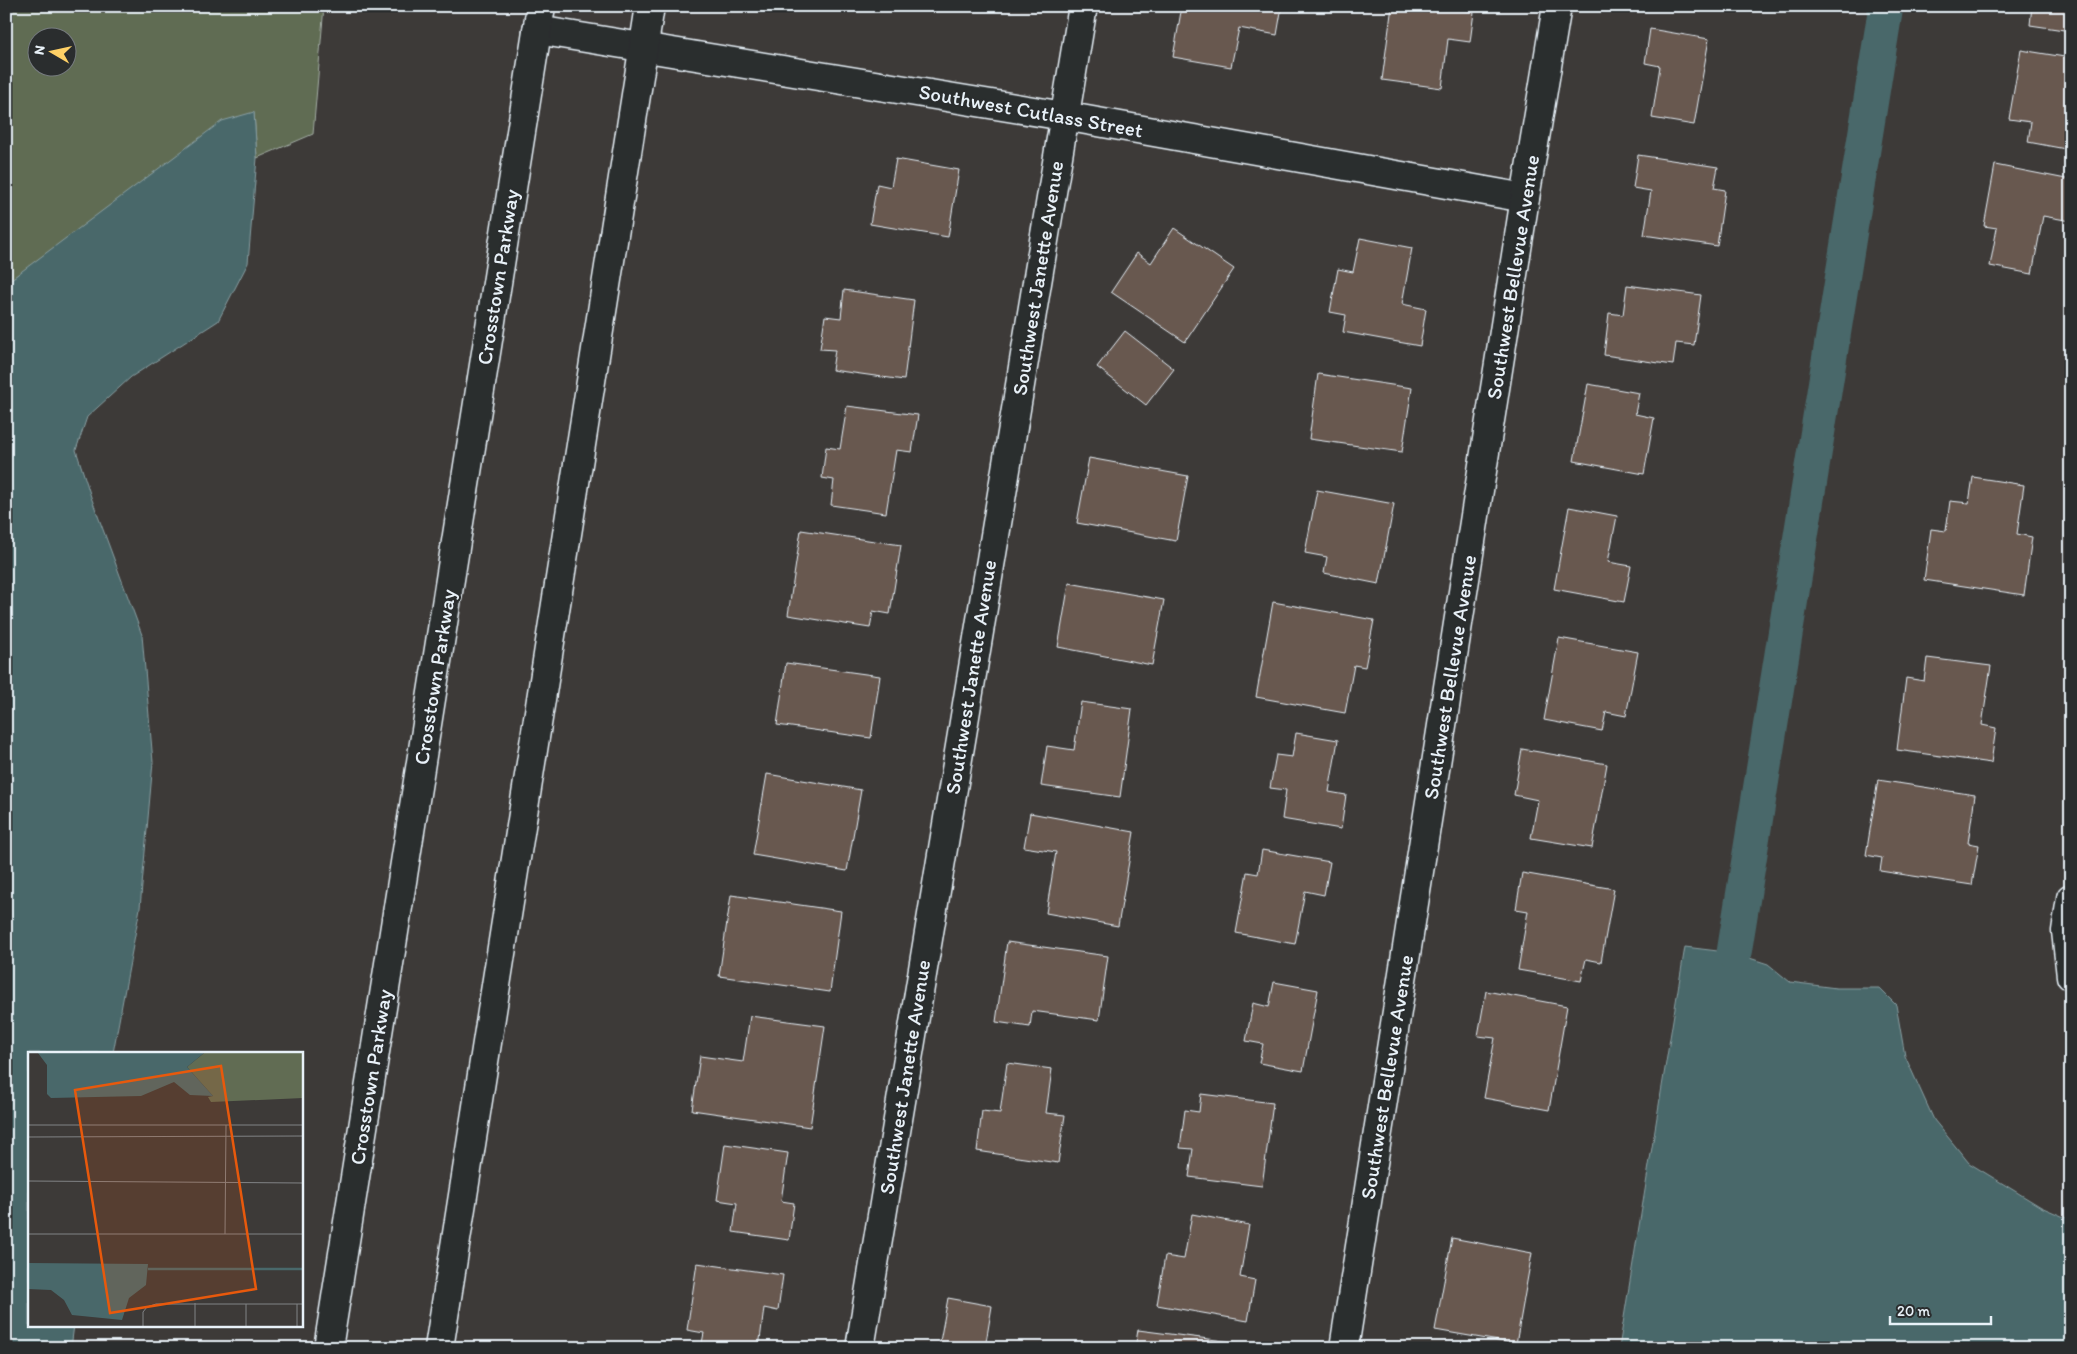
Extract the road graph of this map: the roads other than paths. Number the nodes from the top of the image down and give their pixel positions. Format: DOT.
graph roads {
  1 [pos="650,6"];
  2 [pos="1082,6"];
  3 [pos="1557,6"];
  4 [pos="539,18"];
  5 [pos="644,47"];
  6 [pos="1064,116"];
  7 [pos="1525,198"];
  8 [pos="2071,898"];
  9 [pos="2071,976"];
  10 [pos="328,1348"];
  11 [pos="439,1348"];
  12 [pos="860,1348"];
  13 [pos="1344,1348"];
  1 -- 5 [label="street"];
  2 -- 6 [label="street, Southwest Janette Avenue"];
  3 -- 7 [label="street, Southwest Bellevue Avenue"];
  4 -- 5 [label="street, Southwest Cutlass Street"];
  4 -- 10 [label="street, Crosstown Parkway"];
  5 -- 6 [label="street, Southwest Cutlass Street"];
  5 -- 11 [label="street"];
  6 -- 7 [label="street, Southwest Cutlass Street"];
  6 -- 12 [label="street, Southwest Janette Avenue"];
  7 -- 13 [label="street, Southwest Bellevue Avenue"];
  8 -- 9 [label="street"];
}
